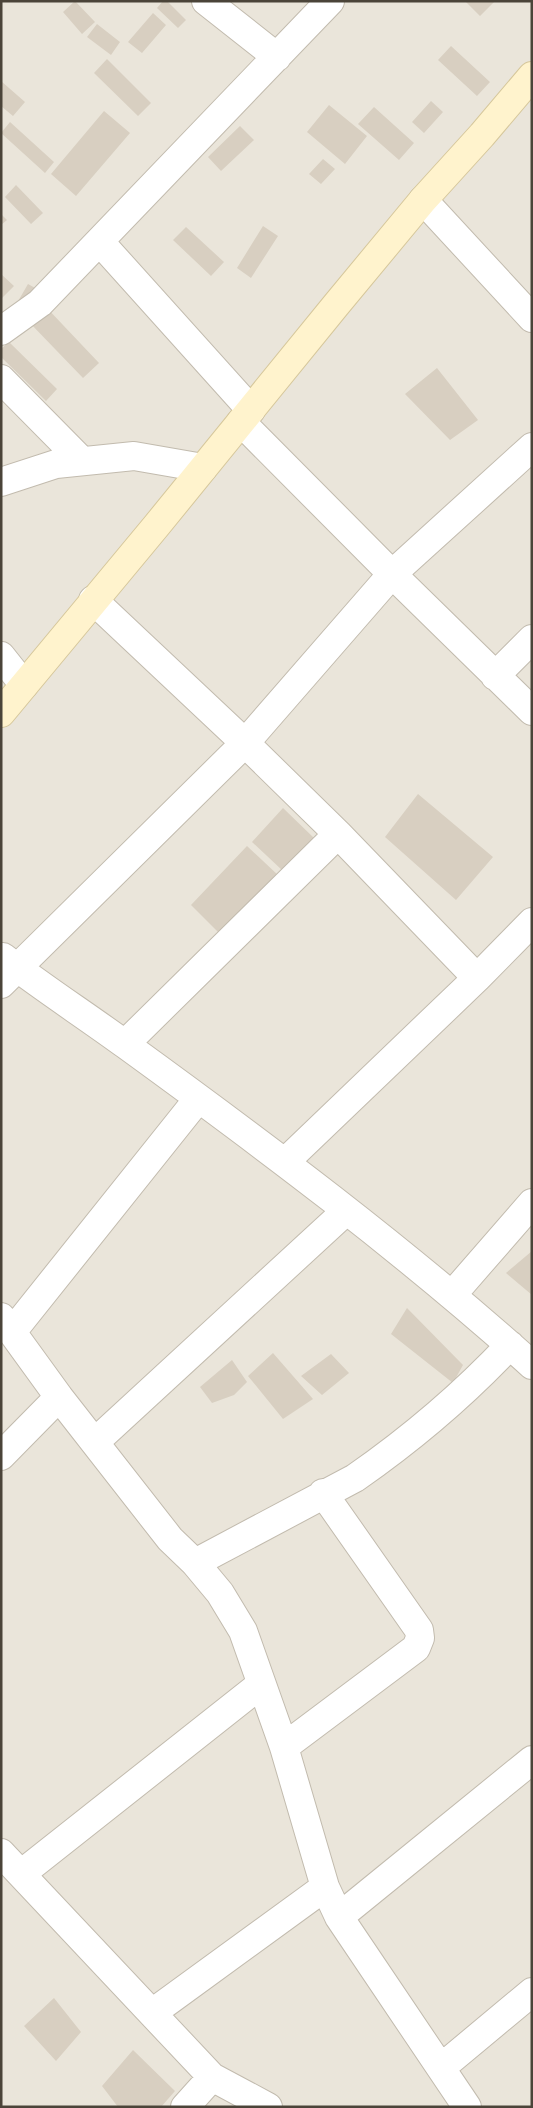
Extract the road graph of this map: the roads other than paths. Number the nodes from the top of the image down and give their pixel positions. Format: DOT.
graph roads {
  1 [pos="206,1"];
  2 [pos="330,1"];
  3 [pos="277,57"];
  4 [pos="532,76"];
  5 [pos="423,200"];
  6 [pos="100,242"];
  7 [pos="532,318"];
  8 [pos="1,331"];
  9 [pos="1,379"];
  10 [pos="246,416"];
  11 [pos="532,446"];
  12 [pos="81,460"];
  13 [pos="203,468"];
  14 [pos="1,482"];
  15 [pos="392,574"];
  16 [pos="93,600"];
  17 [pos="532,639"];
  18 [pos="1,656"];
  19 [pos="495,676"];
  20 [pos="24,685"];
  21 [pos="532,711"];
  22 [pos="1,712"];
  23 [pos="245,743"];
  24 [pos="338,834"];
  25 [pos="532,922"];
  26 [pos="6,970"];
  27 [pos="477,978"];
  28 [pos="125,1044"];
  29 [pos="198,1099"];
  30 [pos="285,1162"];
  31 [pos="532,1204"];
  32 [pos="346,1211"];
  33 [pos="452,1295"];
  34 [pos="7,1325"];
  35 [pos="510,1345"];
  36 [pos="532,1365"];
  37 [pos="59,1397"];
  38 [pos="96,1442"];
  39 [pos="1,1456"];
  40 [pos="323,1493"];
  41 [pos="195,1563"];
  42 [pos="260,1685"];
  43 [pos="284,1747"];
  44 [pos="532,1760"];
  45 [pos="1,1853"];
  46 [pos="21,1874"];
  47 [pos="326,1887"];
  48 [pos="339,1916"];
  49 [pos="532,1992"];
  50 [pos="152,2013"];
  51 [pos="442,2067"];
  52 [pos="212,2077"];
  53 [pos="185,2107"];
  54 [pos="268,2107"];
  55 [pos="467,2107"];
  1 -- 3 [label="street"];
  2 -- 3 [label="street"];
  3 -- 6 [label="street"];
  4 -- 5 [label="street"];
  5 -- 7 [label="street"];
  5 -- 10 [label="street"];
  6 -- 8 [label="street"];
  6 -- 10 [label="street"];
  9 -- 12 [label="street"];
  10 -- 13 [label="street"];
  10 -- 15 [label="street"];
  11 -- 15 [label="street"];
  12 -- 13 [label="street"];
  12 -- 14 [label="street"];
  13 -- 16 [label="street"];
  15 -- 19 [label="street"];
  15 -- 23 [label="street"];
  16 -- 20 [label="street"];
  16 -- 23 [label="street"];
  17 -- 19 [label="street"];
  18 -- 20 [label="street"];
  19 -- 21 [label="street"];
  20 -- 22 [label="street"];
  23 -- 24 [label="street"];
  23 -- 26 [label="street"];
  24 -- 27 [label="street"];
  24 -- 28 [label="street"];
  25 -- 27 [label="street"];
  26 -- 28 [label="street"];
  27 -- 30 [label="street"];
  28 -- 29 [label="street"];
  29 -- 30 [label="street"];
  29 -- 34 [label="street"];
  30 -- 32 [label="street"];
  31 -- 33 [label="street"];
  32 -- 33 [label="street"];
  32 -- 38 [label="street"];
  33 -- 35 [label="street"];
  34 -- 37 [label="street"];
  35 -- 36 [label="street"];
  35 -- 40 [label="street"];
  37 -- 38 [label="street"];
  37 -- 39 [label="street"];
  38 -- 41 [label="street"];
  40 -- 41 [label="street"];
  40 -- 43 [label="street"];
  41 -- 42 [label="street"];
  42 -- 43 [label="street"];
  42 -- 46 [label="street"];
  43 -- 47 [label="street"];
  44 -- 48 [label="street"];
  45 -- 46 [label="street"];
  46 -- 50 [label="street"];
  47 -- 48 [label="street"];
  47 -- 50 [label="street"];
  48 -- 51 [label="street"];
  49 -- 51 [label="street"];
  50 -- 52 [label="street"];
  51 -- 55 [label="street"];
  52 -- 53 [label="street"];
  52 -- 54 [label="street"];
}
